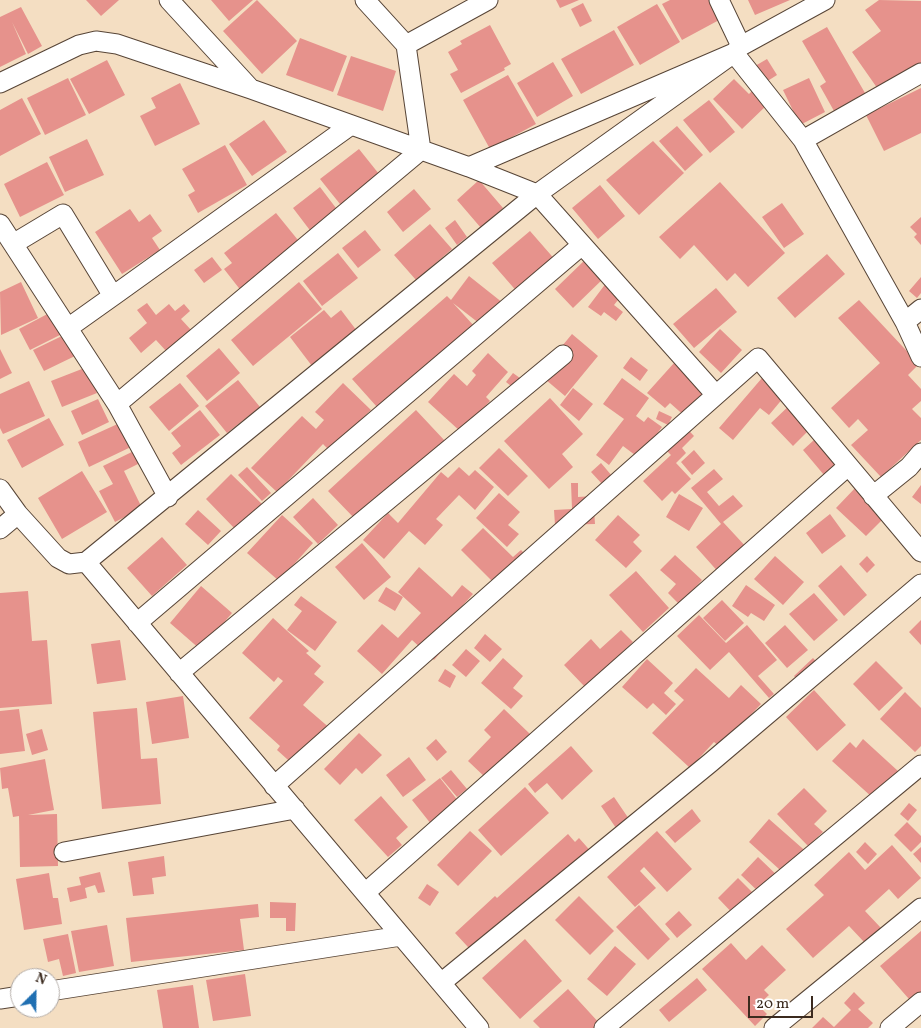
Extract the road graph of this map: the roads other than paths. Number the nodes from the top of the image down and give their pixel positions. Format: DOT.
graph roads {
  1 [pos="169,0"];
  2 [pos="365,0"];
  3 [pos="488,0"];
  4 [pos="719,0"];
  5 [pos="825,0"];
  6 [pos="406,46"];
  7 [pos="737,49"];
  8 [pos="921,73"];
  9 [pos="0,83"];
  10 [pos="251,90"];
  11 [pos="351,125"];
  12 [pos="803,140"];
  13 [pos="421,150"];
  14 [pos="469,168"];
  15 [pos="537,194"];
  16 [pos="0,224"];
  17 [pos="13,244"];
  18 [pos="582,246"];
  19 [pos="113,296"];
  20 [pos="921,309"];
  21 [pos="905,322"];
  22 [pos="68,328"];
  23 [pos="563,355"];
  24 [pos="921,357"];
  25 [pos="716,395"];
  26 [pos="117,404"];
  27 [pos="917,460"];
  28 [pos="848,466"];
  29 [pos="0,489"];
  30 [pos="873,496"];
  31 [pos="168,497"];
  32 [pos="18,514"];
  33 [pos="0,529"];
  34 [pos="921,552"];
  35 [pos="86,562"];
  36 [pos="921,584"];
  37 [pos="137,623"];
  38 [pos="179,673"];
  39 [pos="921,765"];
  40 [pos="274,786"];
  41 [pos="295,809"];
  42 [pos="64,852"];
  43 [pos="365,893"];
  44 [pos="921,908"];
  45 [pos="401,936"];
  46 [pos="441,983"];
  47 [pos="60,989"];
  48 [pos="921,1002"];
  49 [pos="479,1028"];
  50 [pos="604,1028"];
  51 [pos="774,1028"];
  52 [pos="890,1028"];
  1 -- 10 [label="street"];
  2 -- 6 [label="street"];
  3 -- 6 [label="street"];
  4 -- 7 [label="street"];
  5 -- 7 [label="street"];
  6 -- 13 [label="street"];
  7 -- 12 [label="street"];
  7 -- 14 [label="street"];
  7 -- 15 [label="street"];
  8 -- 12 [label="street"];
  9 -- 10 [label="street"];
  10 -- 11 [label="street"];
  11 -- 13 [label="street"];
  11 -- 19 [label="street"];
  12 -- 21 [label="street"];
  13 -- 14 [label="street"];
  13 -- 26 [label="street"];
  14 -- 15 [label="street"];
  15 -- 18 [label="street"];
  15 -- 31 [label="street"];
  16 -- 17 [label="street"];
  17 -- 19 [label="street"];
  17 -- 22 [label="street"];
  18 -- 25 [label="street"];
  18 -- 37 [label="street"];
  19 -- 22 [label="street"];
  20 -- 21 [label="street"];
  21 -- 24 [label="street"];
  22 -- 26 [label="street"];
  23 -- 38 [label="street"];
  25 -- 28 [label="street"];
  25 -- 40 [label="street"];
  26 -- 31 [label="street"];
  27 -- 30 [label="street"];
  28 -- 30 [label="street"];
  28 -- 43 [label="street"];
  29 -- 32 [label="street"];
  30 -- 34 [label="street"];
  31 -- 35 [label="street"];
  32 -- 33 [label="street"];
  32 -- 35 [label="street"];
  35 -- 37 [label="street"];
  36 -- 46 [label="street"];
  37 -- 38 [label="street"];
  38 -- 40 [label="street"];
  39 -- 50 [label="street"];
  40 -- 41 [label="street"];
  41 -- 42 [label="street"];
  41 -- 43 [label="street"];
  43 -- 45 [label="street"];
  44 -- 51 [label="street"];
  45 -- 46 [label="street"];
  45 -- 47 [label="street"];
  46 -- 49 [label="street"];
  48 -- 52 [label="street"];
}
